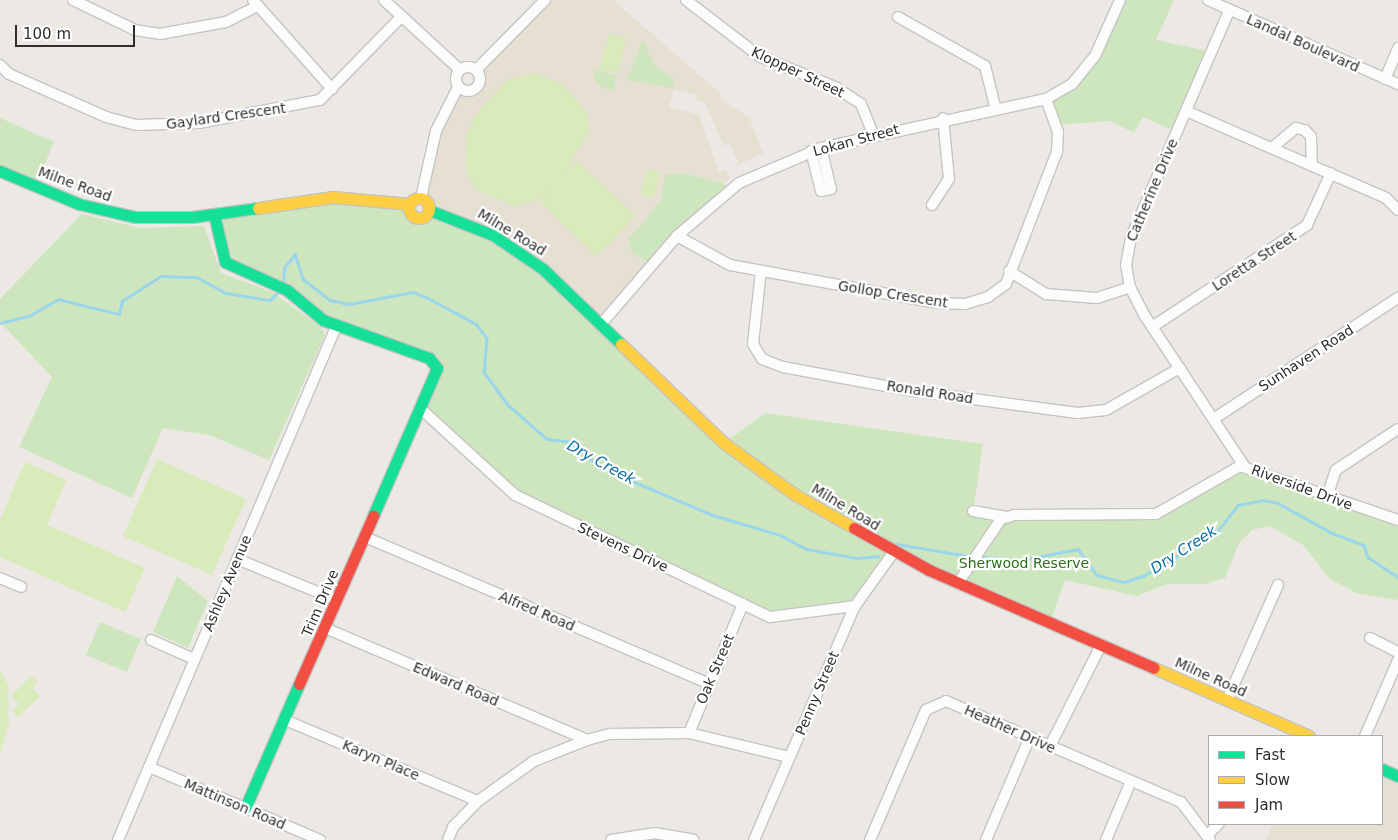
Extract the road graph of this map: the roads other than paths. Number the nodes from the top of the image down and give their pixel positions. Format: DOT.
graph roads {
  1 [pos="72,0"];
  2 [pos="384,0"];
  3 [pos="544,0"];
  4 [pos="686,0"];
  5 [pos="703,0"];
  6 [pos="1120,0"];
  7 [pos="1208,0"];
  8 [pos="255,3"];
  9 [pos="696,9"];
  10 [pos="1229,10"];
  11 [pos="401,17"];
  12 [pos="898,17"];
  13 [pos="1398,48"];
  14 [pos="0,65"];
  15 [pos="460,70"];
  16 [pos="476,70"];
  17 [pos="1385,79"];
  18 [pos="1398,84"];
  19 [pos="458,87"];
  20 [pos="332,89"];
  21 [pos="1046,99"];
  22 [pos="996,110"];
  23 [pos="1186,111"];
  24 [pos="943,118"];
  25 [pos="873,134"];
  26 [pos="1273,148"];
  27 [pos="1312,164"];
  28 [pos="0,171"];
  29 [pos="1331,173"];
  30 [pos="421,198"];
  31 [pos="410,204"];
  32 [pos="932,205"];
  33 [pos="429,210"];
  34 [pos="1398,210"];
  35 [pos="214,214"];
  36 [pos="677,236"];
  37 [pos="761,271"];
  38 [pos="1009,271"];
  39 [pos="1130,287"];
  40 [pos="1398,298"];
  41 [pos="602,323"];
  42 [pos="336,327"];
  43 [pos="1152,327"];
  44 [pos="1180,368"];
  45 [pos="420,408"];
  46 [pos="1215,418"];
  47 [pos="1398,429"];
  48 [pos="1246,467"];
  49 [pos="1327,497"];
  50 [pos="974,511"];
  51 [pos="1008,517"];
  52 [pos="1398,520"];
  53 [pos="364,537"];
  54 [pos="893,552"];
  55 [pos="237,559"];
  56 [pos="0,578"];
  57 [pos="958,583"];
  58 [pos="1278,585"];
  59 [pos="21,587"];
  60 [pos="337,600"];
  61 [pos="743,604"];
  62 [pos="855,606"];
  63 [pos="325,628"];
  64 [pos="1370,638"];
  65 [pos="151,640"];
  66 [pos="1101,645"];
  67 [pos="1398,652"];
  68 [pos="194,659"];
  69 [pos="1398,660"];
  70 [pos="709,684"];
  71 [pos="1227,700"];
  72 [pos="285,720"];
  73 [pos="688,733"];
  74 [pos="1307,735"];
  75 [pos="1365,735"];
  76 [pos="1030,737"];
  77 [pos="587,740"];
  78 [pos="1050,746"];
  79 [pos="789,757"];
  80 [pos="149,767"];
  81 [pos="1383,769"];
  82 [pos="1398,776"];
  83 [pos="1131,781"];
  84 [pos="478,801"];
  85 [pos="245,808"];
  86 [pos="1218,825"];
  87 [pos="1208,838"];
  88 [pos="118,840"];
  89 [pos="320,840"];
  90 [pos="448,840"];
  91 [pos="611,840"];
  92 [pos="693,840"];
  93 [pos="754,840"];
  94 [pos="870,840"];
  95 [pos="986,840"];
  96 [pos="1106,840"];
  1 -- 8 [label="street"];
  2 -- 11 [label="street"];
  3 -- 16 [label="street"];
  4 -- 9 [label="street, Klopper Street"];
  5 -- 9 [label="street"];
  6 -- 21 [label="street, Lokan Street"];
  7 -- 10 [label="street, Landal Boulevard"];
  8 -- 20 [label="street"];
  9 -- 25 [label="street, Klopper Street"];
  10 -- 17 [label="street, Landal Boulevard"];
  10 -- 23 [label="street, Catherine Drive"];
  11 -- 15 [label="street"];
  11 -- 20 [label="street, Gaylard Crescent"];
  12 -- 22 [label="street"];
  13 -- 17 [label="street"];
  14 -- 20 [label="street, Gaylard Crescent"];
  15 -- 16 [label="street"];
  15 -- 19 [label="street"];
  16 -- 19 [label="street"];
  17 -- 18 [label="street, Landal Boulevard"];
  19 -- 30 [label="street"];
  21 -- 22 [label="street, Lokan Street"];
  21 -- 38 [label="street, Gollop Crescent"];
  22 -- 24 [label="street, Lokan Street"];
  23 -- 26 [label="street"];
  23 -- 39 [label="street, Catherine Drive"];
  24 -- 25 [label="street, Lokan Street"];
  24 -- 32 [label="street"];
  25 -- 36 [label="street, Lokan Street"];
  26 -- 27 [label="street"];
  26 -- 27 [label="street"];
  27 -- 29 [label="street"];
  28 -- 35 [label="main road, Milne Road"];
  29 -- 34 [label="street"];
  29 -- 43 [label="street, Loretta Street"];
  30 -- 31 [label="main road"];
  30 -- 33 [label="main road"];
  31 -- 33 [label="main road, Milne Road"];
  31 -- 35 [label="main road, Milne Road"];
  33 -- 41 [label="main road, Milne Road"];
  35 -- 42 [label="main road"];
  36 -- 37 [label="street, Gollop Crescent"];
  36 -- 41 [label="street, Lokan Street"];
  37 -- 38 [label="street, Gollop Crescent"];
  37 -- 44 [label="street, Ronald Road"];
  38 -- 39 [label="street"];
  39 -- 43 [label="street, Catherine Drive"];
  40 -- 46 [label="street, Sunhaven Road"];
  41 -- 54 [label="main road, Milne Road"];
  42 -- 45 [label="main road, Trim Drive"];
  42 -- 55 [label="street, Ashley Avenue"];
  43 -- 44 [label="street, Catherine Drive"];
  44 -- 46 [label="street, Catherine Drive"];
  45 -- 53 [label="main road, Trim Drive"];
  45 -- 61 [label="street, Stevens Drive"];
  46 -- 48 [label="street, Catherine Drive"];
  47 -- 49 [label="street"];
  48 -- 49 [label="street, Riverside Drive"];
  48 -- 51 [label="street, Riverside Drive"];
  49 -- 52 [label="street, Riverside Drive"];
  50 -- 51 [label="street, Riverside Drive"];
  51 -- 57 [label="street"];
  53 -- 60 [label="main road, Trim Drive"];
  53 -- 70 [label="street, Alfred Road"];
  54 -- 57 [label="main road, Milne Road"];
  54 -- 62 [label="street, Penny Street"];
  55 -- 60 [label="street"];
  55 -- 68 [label="street, Ashley Avenue"];
  56 -- 59 [label="street"];
  57 -- 66 [label="main road, Milne Road"];
  58 -- 71 [label="street"];
  60 -- 63 [label="main road, Trim Drive"];
  61 -- 62 [label="street, Stevens Drive"];
  61 -- 70 [label="street, Oak Street"];
  62 -- 79 [label="street, Penny Street"];
  63 -- 72 [label="main road, Trim Drive"];
  63 -- 77 [label="street, Edward Road"];
  64 -- 67 [label="street"];
  65 -- 68 [label="street"];
  66 -- 71 [label="main road, Milne Road"];
  66 -- 78 [label="street"];
  68 -- 80 [label="street, Ashley Avenue"];
  69 -- 75 [label="street"];
  70 -- 73 [label="street, Oak Street"];
  71 -- 74 [label="main road, Milne Road"];
  72 -- 84 [label="street, Karyn Place"];
  72 -- 85 [label="main road, Trim Drive"];
  73 -- 77 [label="street"];
  73 -- 79 [label="street"];
  76 -- 78 [label="street, Heather Drive"];
  76 -- 94 [label="street, Heather Drive"];
  76 -- 95 [label="street"];
  77 -- 84 [label="street"];
  78 -- 83 [label="street, Heather Drive"];
  79 -- 93 [label="street, Penny Street"];
  80 -- 85 [label="street, Mattinson Road"];
  80 -- 88 [label="street, Ashley Avenue"];
  81 -- 82 [label="main road"];
  83 -- 87 [label="street, Heather Drive"];
  83 -- 96 [label="street"];
  84 -- 90 [label="street"];
  85 -- 89 [label="street, Mattinson Road"];
  86 -- 87 [label="street"];
  91 -- 92 [label="street"];
}
